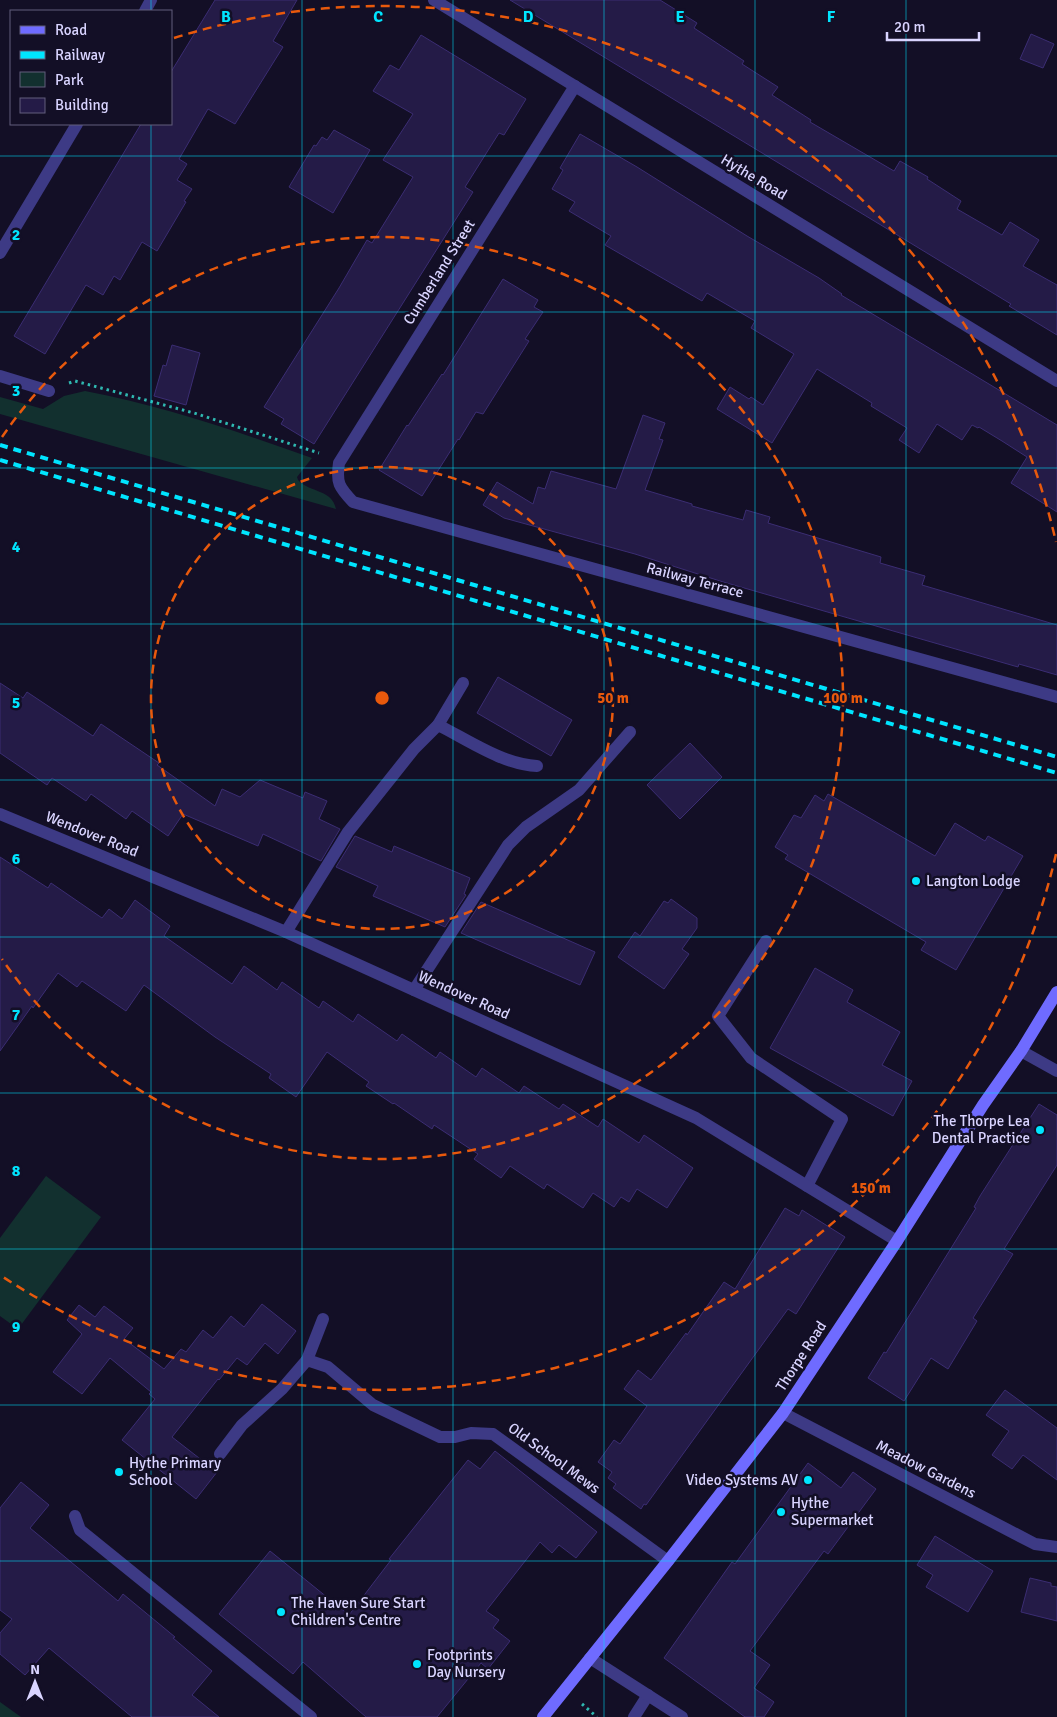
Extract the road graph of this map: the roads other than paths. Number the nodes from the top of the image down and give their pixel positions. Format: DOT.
graph roads {
  1 [pos="434,0"];
  2 [pos="575,86"];
  3 [pos="76,125"];
  4 [pos="0,253"];
  5 [pos="0,376"];
  6 [pos="1057,381"];
  7 [pos="50,391"];
  8 [pos="337,478"];
  9 [pos="463,683"];
  10 [pos="1057,697"];
  11 [pos="438,725"];
  12 [pos="630,732"];
  13 [pos="537,766"];
  14 [pos="0,814"];
  15 [pos="286,932"];
  16 [pos="766,941"];
  17 [pos="414,990"];
  18 [pos="1057,992"];
  19 [pos="1020,1051"];
  20 [pos="1057,1071"];
  21 [pos="807,1186"];
  22 [pos="897,1240"];
  23 [pos="323,1319"];
  24 [pos="307,1360"];
  25 [pos="783,1414"];
  26 [pos="220,1454"];
  27 [pos="75,1516"];
  28 [pos="1057,1547"];
  29 [pos="668,1561"];
  30 [pos="590,1658"];
  31 [pos="648,1695"];
  32 [pos="311,1717"];
  33 [pos="542,1717"];
  34 [pos="634,1717"];
  35 [pos="682,1717"];
  1 -- 2 [label="street, Hythe Road"];
  2 -- 6 [label="street, Hythe Road"];
  2 -- 8 [label="street, Cumberland Street"];
  3 -- 4 [label="street"];
  5 -- 7 [label="street"];
  8 -- 10 [label="street, Railway Terrace"];
  9 -- 11 [label="street"];
  11 -- 13 [label="street"];
  11 -- 15 [label="street"];
  12 -- 17 [label="street"];
  14 -- 15 [label="street, Wendover Road"];
  15 -- 17 [label="street, Wendover Road"];
  16 -- 21 [label="street"];
  17 -- 21 [label="street, Wendover Road"];
  18 -- 19 [label="main road, Thorpe Road"];
  19 -- 20 [label="street"];
  19 -- 22 [label="main road, Thorpe Road"];
  21 -- 22 [label="street, Wendover Road"];
  22 -- 25 [label="main road, Thorpe Road"];
  23 -- 24 [label="street"];
  24 -- 26 [label="street"];
  24 -- 29 [label="street, Old School Mews"];
  25 -- 28 [label="street, Meadow Gardens"];
  25 -- 29 [label="main road, Thorpe Road"];
  27 -- 32 [label="street"];
  29 -- 30 [label="main road, Thorpe Road"];
  30 -- 31 [label="street"];
  30 -- 33 [label="main road, Thorpe Road"];
  31 -- 34 [label="street"];
  31 -- 35 [label="street"];
}
